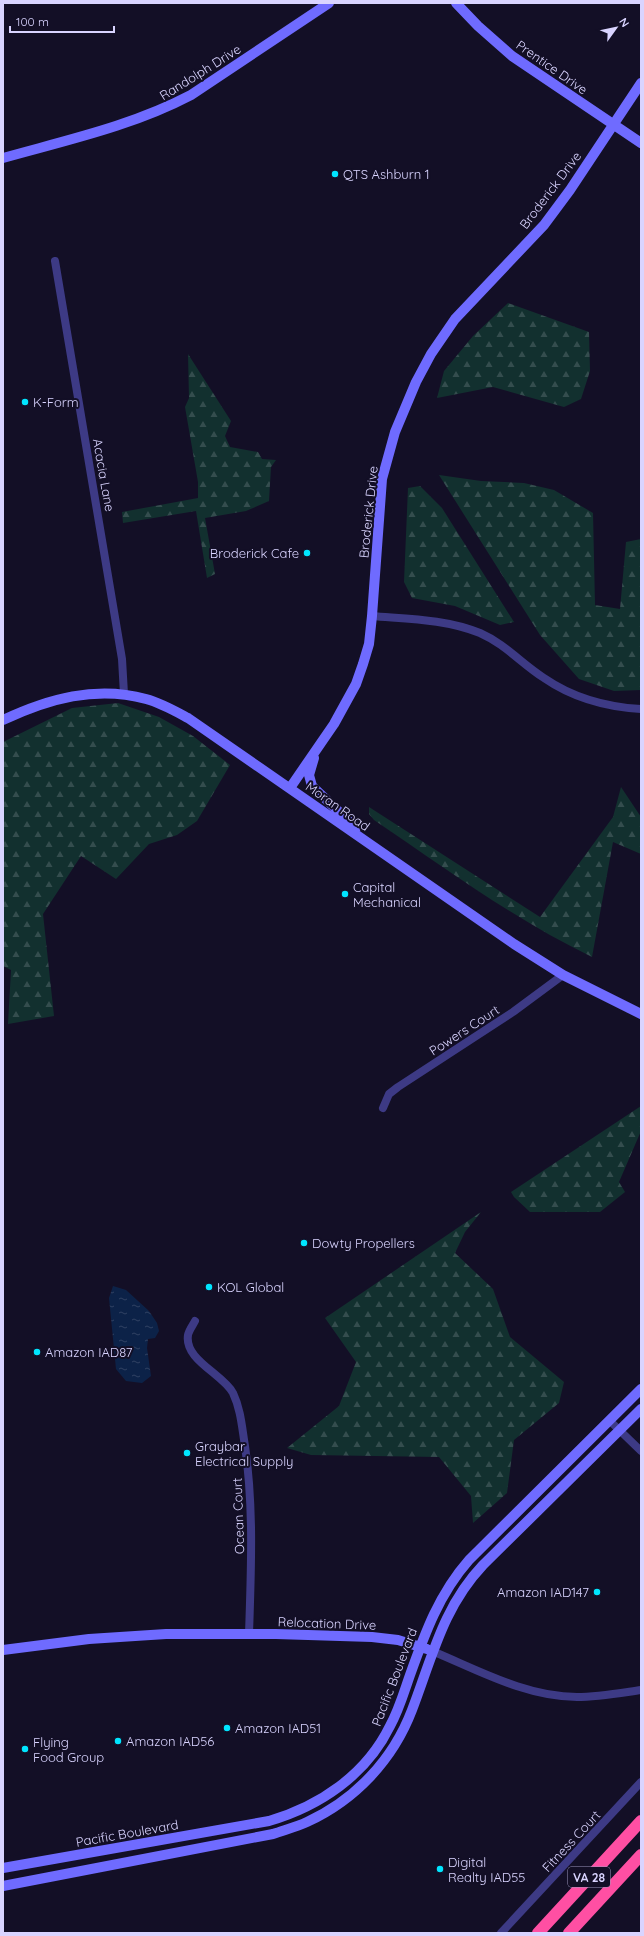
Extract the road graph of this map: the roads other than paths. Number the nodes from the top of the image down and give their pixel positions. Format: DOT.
graph roads {
  1 [pos="329,3"];
  2 [pos="456,3"];
  3 [pos="641,83"];
  4 [pos="613,125"];
  5 [pos="641,143"];
  6 [pos="3,158"];
  7 [pos="55,261"];
  8 [pos="372,616"];
  9 [pos="124,694"];
  10 [pos="641,709"];
  11 [pos="3,720"];
  12 [pos="316,750"];
  13 [pos="290,788"];
  14 [pos="385,855"];
  15 [pos="563,974"];
  16 [pos="641,1014"];
  17 [pos="383,1108"];
  18 [pos="195,1321"];
  19 [pos="641,1389"];
  20 [pos="641,1409"];
  21 [pos="610,1421"];
  22 [pos="620,1431"];
  23 [pos="641,1451"];
  24 [pos="249,1634"];
  25 [pos="420,1647"];
  26 [pos="3,1650"];
  27 [pos="432,1651"];
  28 [pos="641,1690"];
  29 [pos="641,1782"];
  30 [pos="641,1821"];
  31 [pos="641,1855"];
  32 [pos="3,1868"];
  33 [pos="3,1886"];
  34 [pos="502,1933"];
  35 [pos="538,1933"];
  36 [pos="569,1933"];
  1 -- 6 [label="street, Randolph Drive"];
  2 -- 4 [label="street, Prentice Drive"];
  3 -- 4 [label="street, Broderick Drive"];
  4 -- 5 [label="street, Prentice Drive"];
  4 -- 8 [label="street, Broderick Drive"];
  7 -- 9 [label="street, Acacia Lane"];
  8 -- 10 [label="street"];
  8 -- 12 [label="street, Broderick Drive"];
  9 -- 11 [label="street, Moran Road"];
  9 -- 13 [label="street, Moran Road"];
  12 -- 13 [label="street, Broderick Drive"];
  12 -- 14 [label="street"];
  13 -- 14 [label="street, Moran Road"];
  14 -- 15 [label="street, Moran Road"];
  15 -- 16 [label="street, Moran Road"];
  15 -- 17 [label="street, Powers Court"];
  18 -- 24 [label="street, Ocean Court"];
  19 -- 21 [label="street, Pacific Boulevard"];
  20 -- 22 [label="street, Pacific Boulevard"];
  21 -- 22 [label="street"];
  21 -- 25 [label="street, Pacific Boulevard"];
  22 -- 23 [label="street"];
  22 -- 27 [label="street, Pacific Boulevard"];
  24 -- 25 [label="street, Relocation Drive"];
  24 -- 26 [label="street, Relocation Drive"];
  25 -- 27 [label="street, Relocation Drive"];
  25 -- 32 [label="street, Pacific Boulevard"];
  27 -- 28 [label="street, Relocation Drive"];
  27 -- 33 [label="street, Pacific Boulevard"];
  29 -- 34 [label="street, Fitness Court"];
  30 -- 35 [label="highway, VA 28"];
  31 -- 36 [label="highway, VA 28"];
}
